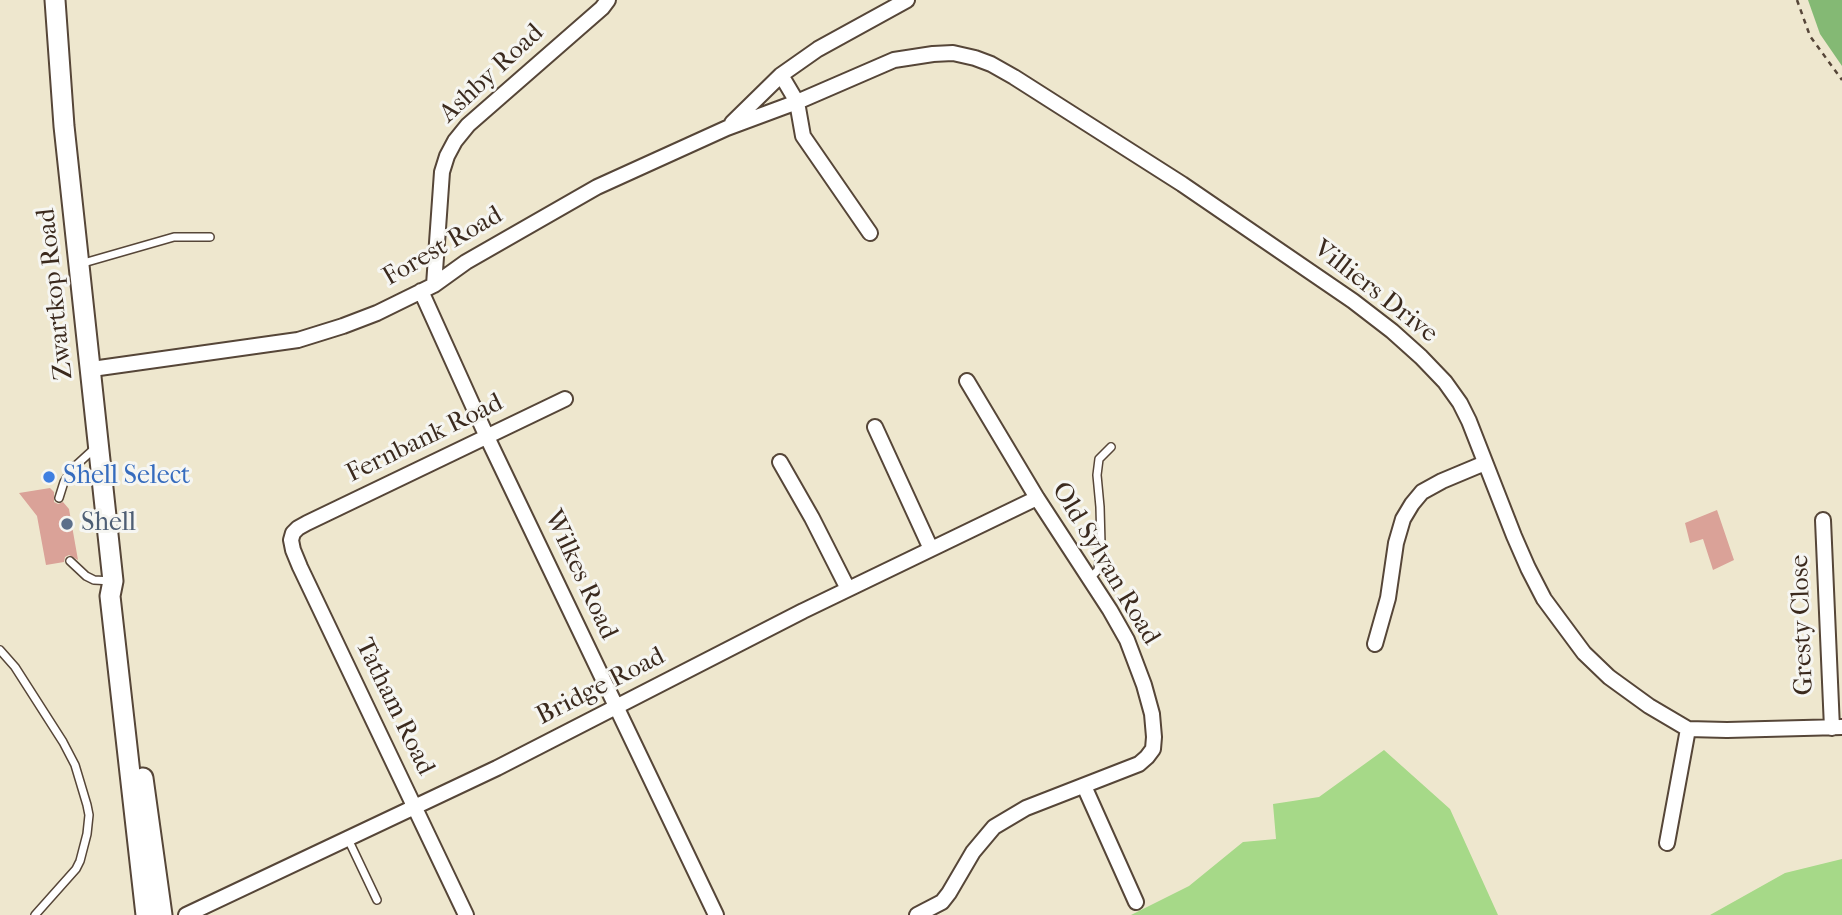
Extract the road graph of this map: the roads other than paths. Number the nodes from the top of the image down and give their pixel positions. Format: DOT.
graph roads {
  1 [pos="55,0"];
  2 [pos="608,0"];
  3 [pos="907,0"];
  4 [pos="781,75"];
  5 [pos="797,102"];
  6 [pos="727,128"];
  7 [pos="870,233"];
  8 [pos="210,237"];
  9 [pos="79,264"];
  10 [pos="428,288"];
  11 [pos="92,369"];
  12 [pos="967,381"];
  13 [pos="565,399"];
  14 [pos="875,427"];
  15 [pos="487,437"];
  16 [pos="99,444"];
  17 [pos="1111,447"];
  18 [pos="780,461"];
  19 [pos="1485,463"];
  20 [pos="59,498"];
  21 [pos="1037,498"];
  22 [pos="1823,520"];
  23 [pos="306,523"];
  24 [pos="931,549"];
  25 [pos="70,561"];
  26 [pos="1089,578"];
  27 [pos="113,581"];
  28 [pos="848,589"];
  29 [pos="1375,644"];
  30 [pos="0,650"];
  31 [pos="616,708"];
  32 [pos="1688,729"];
  33 [pos="1839,730"];
  34 [pos="1084,786"];
  35 [pos="415,808"];
  36 [pos="348,839"];
  37 [pos="1667,843"];
  38 [pos="377,900"];
  39 [pos="1136,902"];
  40 [pos="35,915"];
  41 [pos="146,915"];
  42 [pos="162,915"];
  43 [pos="186,915"];
  44 [pos="466,915"];
  45 [pos="716,915"];
  46 [pos="917,915"];
  1 -- 9 [label="street, Zwartkop Road"];
  2 -- 10 [label="street, Ashby Road"];
  3 -- 4 [label="street"];
  4 -- 5 [label="street"];
  4 -- 6 [label="street"];
  5 -- 6 [label="street, Forest Road"];
  5 -- 7 [label="street"];
  5 -- 19 [label="street, Villiers Drive"];
  6 -- 10 [label="street, Forest Road"];
  8 -- 9 [label="lane"];
  9 -- 11 [label="street, Zwartkop Road"];
  10 -- 11 [label="street, Forest Road"];
  10 -- 15 [label="street, Wilkes Road"];
  11 -- 16 [label="street, Zwartkop Road"];
  12 -- 21 [label="street, Old Sylvan Road"];
  13 -- 15 [label="street, Fernbank Road"];
  14 -- 24 [label="street"];
  15 -- 23 [label="street, Fernbank Road"];
  15 -- 31 [label="street, Wilkes Road"];
  16 -- 20 [label="lane"];
  16 -- 27 [label="street, Zwartkop Road"];
  17 -- 26 [label="lane"];
  18 -- 28 [label="street"];
  19 -- 29 [label="street"];
  19 -- 32 [label="street, Villiers Drive"];
  21 -- 24 [label="street, Bridge Road"];
  21 -- 26 [label="street, Old Sylvan Road"];
  22 -- 33 [label="street, Gresty Close"];
  23 -- 35 [label="street, Tatham Road"];
  24 -- 28 [label="street, Bridge Road"];
  25 -- 27 [label="lane"];
  26 -- 34 [label="street, Old Sylvan Road"];
  27 -- 41 [label="street, Zwartkop Road"];
  27 -- 42 [label="street, Zwartkop Road"];
  28 -- 31 [label="street, Bridge Road"];
  30 -- 40 [label="lane"];
  31 -- 35 [label="street, Bridge Road"];
  31 -- 45 [label="street, Wilkes Road"];
  32 -- 33 [label="street"];
  32 -- 37 [label="street"];
  34 -- 39 [label="street"];
  34 -- 46 [label="street"];
  35 -- 36 [label="street, Bridge Road"];
  35 -- 44 [label="street, Tatham Road"];
  36 -- 38 [label="lane"];
  36 -- 43 [label="street, Bridge Road"];
}
